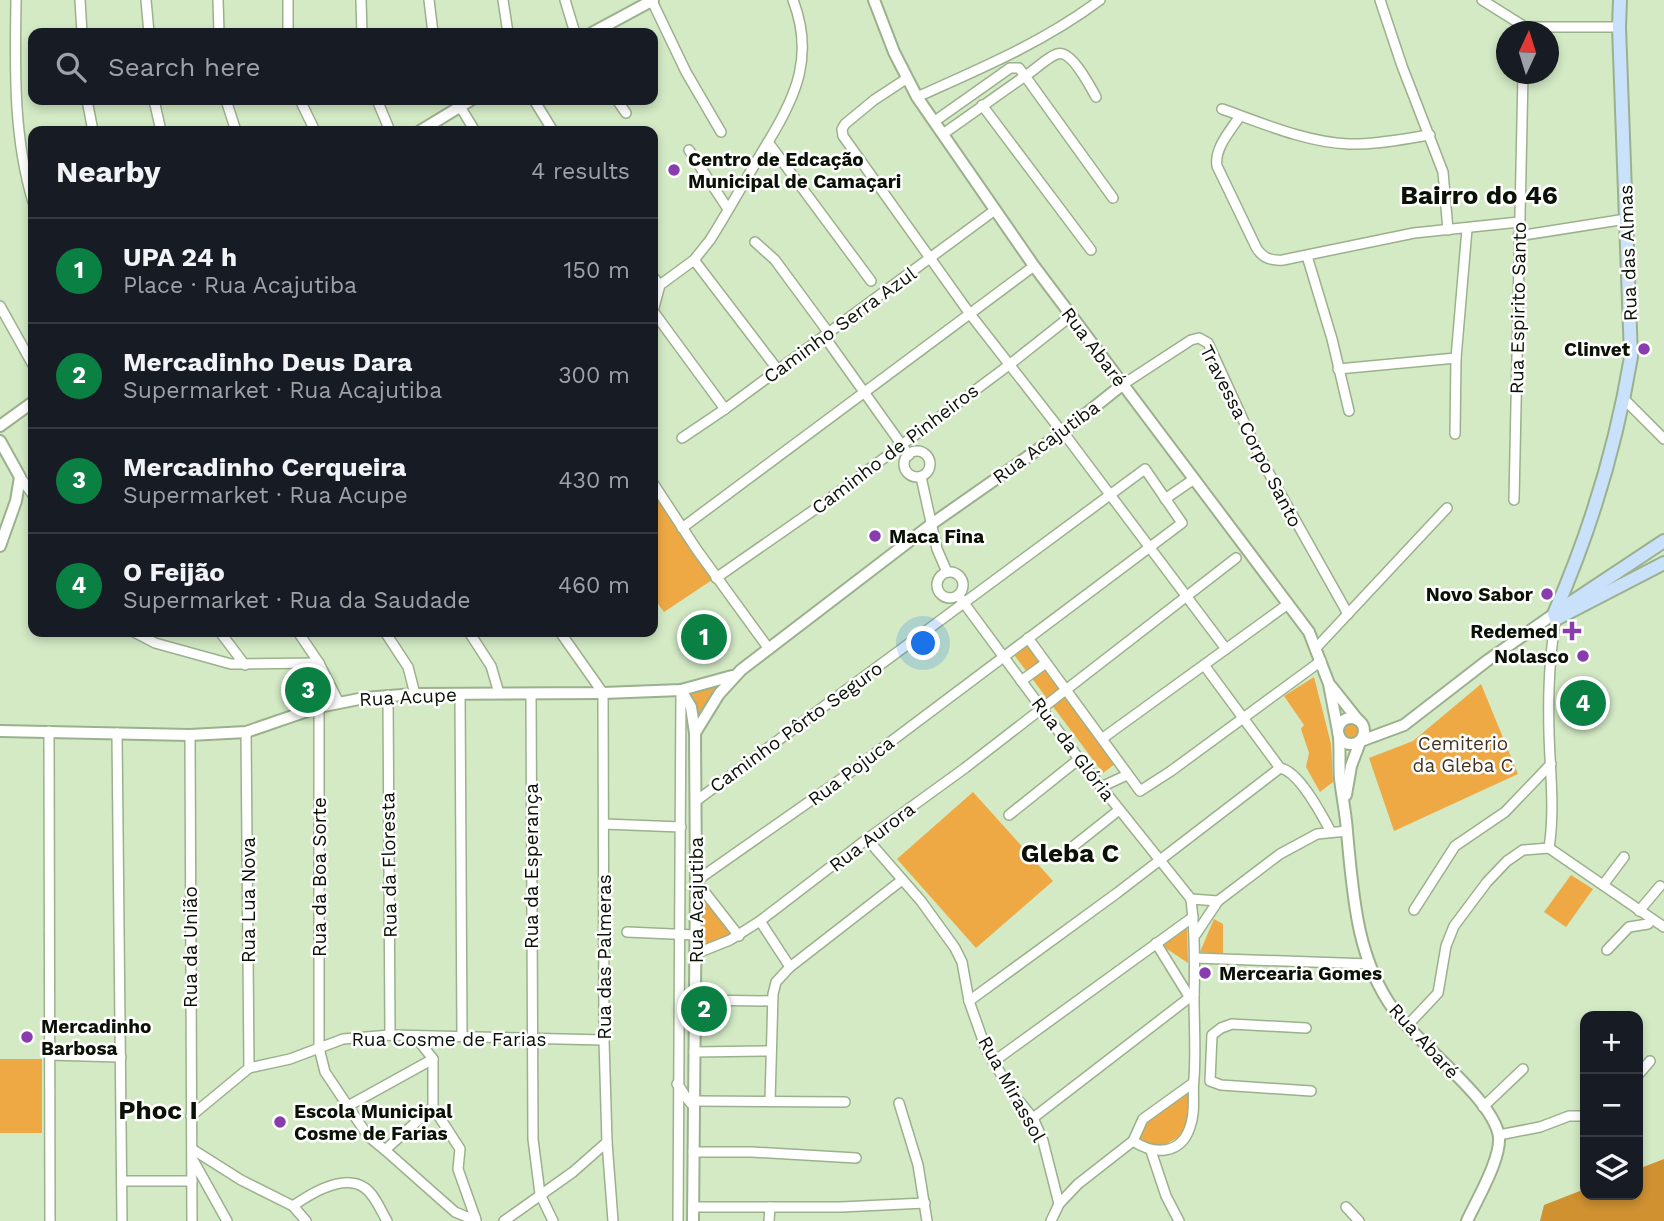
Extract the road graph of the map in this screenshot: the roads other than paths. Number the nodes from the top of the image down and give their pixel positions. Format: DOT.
graph roads {
  1 [pos="16,0"];
  2 [pos="80,0"];
  3 [pos="146,0"];
  4 [pos="218,0"];
  5 [pos="288,0"];
  6 [pos="361,0"];
  7 [pos="429,0"];
  8 [pos="503,0"];
  9 [pos="565,0"];
  10 [pos="793,0"];
  11 [pos="874,0"];
  12 [pos="1100,0"];
  13 [pos="1380,0"];
  14 [pos="1482,0"];
  15 [pos="1620,0"];
  16 [pos="653,1"];
  17 [pos="1513,21"];
  18 [pos="1619,27"];
  19 [pos="82,28"];
  20 [pos="149,28"];
  21 [pos="219,28"];
  22 [pos="288,28"];
  23 [pos="362,28"];
  24 [pos="432,28"];
  25 [pos="507,28"];
  26 [pos="573,28"];
  27 [pos="602,28"];
  28 [pos="1559,28"];
  29 [pos="1025,76"];
  30 [pos="906,79"];
  31 [pos="1523,84"];
  32 [pos="917,97"];
  33 [pos="1096,97"];
  34 [pos="88,105"];
  35 [pos="155,105"];
  36 [pos="228,105"];
  37 [pos="302,105"];
  38 [pos="379,105"];
  39 [pos="455,105"];
  40 [pos="459,105"];
  41 [pos="537,105"];
  42 [pos="620,105"];
  43 [pos="982,105"];
  44 [pos="1222,109"];
  45 [pos="626,113"];
  46 [pos="1240,116"];
  47 [pos="934,121"];
  48 [pos="92,126"];
  49 [pos="160,126"];
  50 [pos="234,126"];
  51 [pos="313,126"];
  52 [pos="388,126"];
  53 [pos="428,126"];
  54 [pos="472,126"];
  55 [pos="550,126"];
  56 [pos="721,132"];
  57 [pos="943,134"];
  58 [pos="1430,135"];
  59 [pos="768,142"];
  60 [pos="689,150"];
  61 [pos="28,179"];
  62 [pos="1114,198"];
  63 [pos="728,209"];
  64 [pos="995,210"];
  65 [pos="1626,219"];
  66 [pos="1519,222"];
  67 [pos="1467,229"];
  68 [pos="1448,230"];
  69 [pos="1518,236"];
  70 [pos="755,242"];
  71 [pos="1091,250"];
  72 [pos="1307,256"];
  73 [pos="931,259"];
  74 [pos="694,260"];
  75 [pos="1034,266"];
  76 [pos="871,281"];
  77 [pos="658,283"];
  78 [pos="660,285"];
  79 [pos="658,292"];
  80 [pos="0,306"];
  81 [pos="970,314"];
  82 [pos="1071,316"];
  83 [pos="658,318"];
  84 [pos="826,334"];
  85 [pos="28,356"];
  86 [pos="1456,358"];
  87 [pos="1009,365"];
  88 [pos="1338,369"];
  89 [pos="778,370"];
  90 [pos="1122,385"];
  91 [pos="864,392"];
  92 [pos="1624,400"];
  93 [pos="28,406"];
  94 [pos="726,409"];
  95 [pos="1349,411"];
  96 [pos="0,426"];
  97 [pos="1062,432"];
  98 [pos="1455,434"];
  99 [pos="1662,434"];
  100 [pos="682,438"];
  101 [pos="0,441"];
  102 [pos="901,444"];
  103 [pos="909,455"];
  104 [pos="20,477"];
  105 [pos="921,477"];
  106 [pos="1194,479"];
  107 [pos="28,488"];
  108 [pos="658,491"];
  109 [pos="1111,495"];
  110 [pos="1165,499"];
  111 [pos="1514,500"];
  112 [pos="1447,508"];
  113 [pos="933,523"];
  114 [pos="682,528"];
  115 [pos="1664,541"];
  116 [pos="0,546"];
  117 [pos="1150,547"];
  118 [pos="1236,558"];
  119 [pos="1664,563"];
  120 [pos="947,572"];
  121 [pos="716,578"];
  122 [pos="1188,597"];
  123 [pos="961,599"];
  124 [pos="1288,604"];
  125 [pos="1348,614"];
  126 [pos="1555,617"];
  127 [pos="144,637"];
  128 [pos="224,637"];
  129 [pos="301,637"];
  130 [pos="388,637"];
  131 [pos="472,637"];
  132 [pos="564,637"];
  133 [pos="1028,638"];
  134 [pos="1316,648"];
  135 [pos="769,649"];
  136 [pos="1226,649"];
  137 [pos="1003,657"];
  138 [pos="1321,661"];
  139 [pos="319,663"];
  140 [pos="1046,663"];
  141 [pos="245,665"];
  142 [pos="1204,665"];
  143 [pos="734,675"];
  144 [pos="1021,681"];
  145 [pos="1329,684"];
  146 [pos="1066,688"];
  147 [pos="681,690"];
  148 [pos="499,693"];
  149 [pos="603,693"];
  150 [pos="415,694"];
  151 [pos="460,694"];
  152 [pos="531,694"];
  153 [pos="388,695"];
  154 [pos="338,701"];
  155 [pos="319,707"];
  156 [pos="1042,709"];
  157 [pos="1243,719"];
  158 [pos="1360,721"];
  159 [pos="1398,728"];
  160 [pos="0,731"];
  161 [pos="49,731"];
  162 [pos="246,732"];
  163 [pos="117,733"];
  164 [pos="695,733"];
  165 [pos="1338,734"];
  166 [pos="190,735"];
  167 [pos="1103,738"];
  168 [pos="1360,741"];
  169 [pos="1079,759"];
  170 [pos="1551,764"];
  171 [pos="1280,768"];
  172 [pos="1126,775"];
  173 [pos="1101,787"];
  174 [pos="696,801"];
  175 [pos="1344,805"];
  176 [pos="1119,810"];
  177 [pos="1009,815"];
  178 [pos="604,824"];
  179 [pos="681,827"];
  180 [pos="1347,831"];
  181 [pos="1331,832"];
  182 [pos="867,839"];
  183 [pos="1549,848"];
  184 [pos="1061,856"];
  185 [pos="1624,857"];
  186 [pos="1160,861"];
  187 [pos="902,880"];
  188 [pos="696,881"];
  189 [pos="1603,886"];
  190 [pos="1660,886"];
  191 [pos="1191,900"];
  192 [pos="1218,901"];
  193 [pos="1414,910"];
  194 [pos="1639,911"];
  195 [pos="1193,917"];
  196 [pos="1652,919"];
  197 [pos="760,921"];
  198 [pos="1664,928"];
  199 [pos="627,932"];
  200 [pos="680,934"];
  201 [pos="695,934"];
  202 [pos="1195,935"];
  203 [pos="739,936"];
  204 [pos="1156,943"];
  205 [pos="1607,950"];
  206 [pos="695,954"];
  207 [pos="1195,958"];
  208 [pos="1369,964"];
  209 [pos="790,967"];
  210 [pos="1192,996"];
  211 [pos="695,1000"];
  212 [pos="772,1001"];
  213 [pos="970,1001"];
  214 [pos="1407,1026"];
  215 [pos="1306,1028"];
  216 [pos="390,1035"];
  217 [pos="415,1036"];
  218 [pos="462,1036"];
  219 [pos="532,1038"];
  220 [pos="604,1040"];
  221 [pos="319,1048"];
  222 [pos="770,1051"];
  223 [pos="694,1052"];
  224 [pos="1195,1053"];
  225 [pos="1212,1054"];
  226 [pos="49,1055"];
  227 [pos="121,1057"];
  228 [pos="433,1059"];
  229 [pos="1650,1061"];
  230 [pos="993,1062"];
  231 [pos="249,1068"];
  232 [pos="1523,1069"];
  233 [pos="1639,1074"];
  234 [pos="1193,1083"];
  235 [pos="677,1084"];
  236 [pos="1311,1091"];
  237 [pos="770,1101"];
  238 [pos="845,1102"];
  239 [pos="694,1103"];
  240 [pos="899,1103"];
  241 [pos="348,1106"];
  242 [pos="433,1107"];
  243 [pos="1483,1107"];
  244 [pos="191,1116"];
  245 [pos="1580,1116"];
  246 [pos="1033,1118"];
  247 [pos="1499,1135"];
  248 [pos="1133,1141"];
  249 [pos="607,1142"];
  250 [pos="385,1150"];
  251 [pos="1151,1151"];
  252 [pos="693,1152"];
  253 [pos="192,1154"];
  254 [pos="856,1158"];
  255 [pos="122,1181"];
  256 [pos="192,1181"];
  257 [pos="540,1194"];
  258 [pos="925,1203"];
  259 [pos="1059,1204"];
  260 [pos="293,1206"];
  261 [pos="693,1207"];
  262 [pos="770,1207"];
  263 [pos="1346,1208"];
  264 [pos="476,1219"];
  265 [pos="50,1221"];
  266 [pos="122,1221"];
  267 [pos="192,1221"];
  268 [pos="227,1221"];
  269 [pos="306,1221"];
  270 [pos="387,1221"];
  271 [pos="504,1221"];
  272 [pos="553,1221"];
  273 [pos="613,1221"];
  274 [pos="678,1221"];
  275 [pos="693,1221"];
  276 [pos="769,1221"];
  277 [pos="927,1221"];
  278 [pos="1051,1221"];
  279 [pos="1179,1221"];
  280 [pos="1359,1221"];
  281 [pos="1467,1221"];
  1 -- 61 [label="street"];
  2 -- 19 [label="street"];
  3 -- 20 [label="street"];
  4 -- 21 [label="street"];
  5 -- 22 [label="street"];
  6 -- 23 [label="street"];
  7 -- 24 [label="street"];
  8 -- 25 [label="street"];
  9 -- 26 [label="street"];
  10 -- 59 [label="street"];
  11 -- 30 [label="street, Rua Abaré"];
  12 -- 32 [label="street"];
  13 -- 58 [label="street"];
  14 -- 17 [label="street"];
  15 -- 18 [label="main road, Rua das Almas"];
  16 -- 27 [label="street"];
  16 -- 56 [label="street"];
  18 -- 28 [label="street"];
  18 -- 65 [label="main road, Rua das Almas"];
  29 -- 33 [label="street"];
  29 -- 43 [label="street"];
  29 -- 47 [label="street"];
  29 -- 62 [label="street"];
  30 -- 32 [label="street, Rua Abaré"];
  30 -- 73 [label="street"];
  31 -- 66 [label="street, Rua Espirito Santo"];
  32 -- 47 [label="street, Rua Abaré"];
  34 -- 48 [label="street"];
  35 -- 49 [label="street"];
  36 -- 50 [label="street"];
  37 -- 51 [label="street"];
  38 -- 52 [label="street"];
  39 -- 53 [label="street"];
  40 -- 54 [label="street"];
  41 -- 55 [label="street"];
  42 -- 45 [label="street"];
  43 -- 57 [label="street"];
  43 -- 71 [label="street"];
  44 -- 46 [label="street"];
  46 -- 58 [label="street"];
  46 -- 72 [label="street"];
  47 -- 57 [label="street, Rua Abaré"];
  57 -- 64 [label="street, Rua Abaré"];
  58 -- 68 [label="street"];
  59 -- 63 [label="street"];
  59 -- 76 [label="street"];
  60 -- 63 [label="street"];
  63 -- 74 [label="street"];
  64 -- 73 [label="street, Caminho Serra Azul"];
  64 -- 75 [label="street, Rua Abaré"];
  65 -- 69 [label="street"];
  65 -- 92 [label="main road, Rua das Almas"];
  66 -- 67 [label="street"];
  66 -- 69 [label="street, Rua Espirito Santo"];
  67 -- 68 [label="street"];
  67 -- 86 [label="street"];
  68 -- 72 [label="street"];
  69 -- 111 [label="street, Rua Espirito Santo"];
  70 -- 84 [label="street"];
  72 -- 88 [label="street"];
  73 -- 81 [label="street"];
  73 -- 84 [label="street, Caminho Serra Azul"];
  74 -- 78 [label="street"];
  74 -- 89 [label="street"];
  75 -- 81 [label="street"];
  75 -- 82 [label="street, Rua Abaré"];
  77 -- 78 [label="street"];
  78 -- 79 [label="street"];
  80 -- 85 [label="street"];
  81 -- 87 [label="street"];
  81 -- 91 [label="street"];
  82 -- 87 [label="street, Caminho de Pinheiros"];
  82 -- 90 [label="street, Rua Abaré"];
  83 -- 94 [label="street"];
  84 -- 89 [label="street, Caminho Serra Azul"];
  84 -- 91 [label="street"];
  86 -- 88 [label="street"];
  86 -- 98 [label="street"];
  87 -- 97 [label="street"];
  87 -- 102 [label="street, Caminho de Pinheiros"];
  88 -- 95 [label="street"];
  89 -- 94 [label="street, Caminho Serra Azul"];
  90 -- 97 [label="street, Rua Acajutiba"];
  90 -- 106 [label="street, Rua Abaré"];
  90 -- 125 [label="street, Travessa Corpo Santo"];
  91 -- 102 [label="street"];
  91 -- 114 [label="street"];
  92 -- 99 [label="street"];
  92 -- 126 [label="main road, Rua das Almas"];
  93 -- 96 [label="street"];
  94 -- 100 [label="street, Caminho Serra Azul"];
  97 -- 109 [label="street"];
  97 -- 113 [label="street, Rua Acajutiba"];
  101 -- 104 [label="street"];
  102 -- 103 [label="street"];
  102 -- 121 [label="street, Caminho de Pinheiros"];
  103 -- 105 [label="street"];
  103 -- 105 [label="street"];
  104 -- 107 [label="street"];
  104 -- 116 [label="street"];
  105 -- 113 [label="street"];
  106 -- 110 [label="street"];
  106 -- 124 [label="street, Rua Abaré"];
  108 -- 114 [label="street"];
  109 -- 110 [label="street, Caminho Pôrto Seguro"];
  109 -- 117 [label="street"];
  109 -- 123 [label="street, Caminho Pôrto Seguro"];
  110 -- 117 [label="street, Rua Pojuca"];
  112 -- 125 [label="street"];
  113 -- 120 [label="street"];
  113 -- 135 [label="street, Rua Acajutiba"];
  114 -- 121 [label="street"];
  115 -- 126 [label="main road"];
  117 -- 122 [label="street"];
  117 -- 133 [label="street, Rua Pojuca"];
  118 -- 122 [label="street, Rua Aurora"];
  119 -- 126 [label="main road"];
  120 -- 123 [label="street"];
  120 -- 123 [label="street"];
  121 -- 135 [label="street"];
  122 -- 136 [label="street"];
  122 -- 146 [label="street, Rua Aurora"];
  123 -- 137 [label="street, Rua da Glória"];
  123 -- 174 [label="street, Caminho Pôrto Seguro"];
  124 -- 134 [label="street, Rua Abaré"];
  124 -- 136 [label="street"];
  125 -- 134 [label="street"];
  126 -- 159 [label="street"];
  126 -- 170 [label="street"];
  127 -- 141 [label="street"];
  128 -- 141 [label="street"];
  129 -- 139 [label="street"];
  130 -- 150 [label="street"];
  131 -- 148 [label="street"];
  132 -- 149 [label="street"];
  133 -- 137 [label="street, Rua Pojuca"];
  133 -- 140 [label="street"];
  134 -- 138 [label="street, Rua Abaré"];
  135 -- 143 [label="street, Rua Acajutiba"];
  136 -- 142 [label="street"];
  137 -- 144 [label="street, Rua da Glória"];
  137 -- 188 [label="street, Rua Pojuca"];
  138 -- 145 [label="street, Rua Abaré"];
  138 -- 157 [label="street"];
  139 -- 141 [label="street"];
  139 -- 154 [label="street"];
  140 -- 144 [label="street"];
  140 -- 146 [label="street"];
  142 -- 157 [label="street"];
  142 -- 167 [label="street"];
  143 -- 147 [label="street, Rua Acupe"];
  143 -- 164 [label="street, Rua Acajutiba"];
  144 -- 156 [label="street, Rua da Glória"];
  145 -- 158 [label="street, Rua Abaré"];
  145 -- 165 [label="street, Rua Abaré"];
  146 -- 156 [label="street, Rua Aurora"];
  146 -- 167 [label="street"];
  147 -- 149 [label="street, Rua Acupe"];
  147 -- 164 [label="street"];
  147 -- 179 [label="street"];
  148 -- 151 [label="street, Rua Acupe"];
  148 -- 152 [label="street, Rua Acupe"];
  149 -- 152 [label="street, Rua Acupe"];
  149 -- 178 [label="street, Rua das Palmeras"];
  150 -- 151 [label="street, Rua Acupe"];
  150 -- 153 [label="street, Rua Acupe"];
  151 -- 218 [label="street"];
  152 -- 219 [label="street, Rua da Esperança"];
  153 -- 154 [label="street, Rua Acupe"];
  153 -- 216 [label="street, Rua da Floresta"];
  154 -- 155 [label="street, Rua Acupe"];
  155 -- 162 [label="street, Rua Acupe"];
  155 -- 221 [label="street, Rua da Boa Sorte"];
  156 -- 169 [label="street, Rua da Glória"];
  156 -- 182 [label="street, Rua Aurora"];
  157 -- 171 [label="street"];
  157 -- 172 [label="street"];
  158 -- 159 [label="street"];
  158 -- 165 [label="street"];
  158 -- 168 [label="street"];
  159 -- 168 [label="street"];
  160 -- 161 [label="street, Rua Acupe"];
  161 -- 163 [label="street, Rua Acupe"];
  161 -- 226 [label="street"];
  162 -- 166 [label="street, Rua Acupe"];
  162 -- 231 [label="street, Rua Lua Nova"];
  163 -- 166 [label="street, Rua Acupe"];
  163 -- 227 [label="street"];
  164 -- 174 [label="street, Rua Acajutiba"];
  165 -- 168 [label="street"];
  165 -- 175 [label="street, Rua Abaré"];
  166 -- 244 [label="street, Rua da União"];
  167 -- 172 [label="street"];
  168 -- 175 [label="street, Rua Abaré"];
  169 -- 173 [label="street, Rua da Glória"];
  169 -- 177 [label="street"];
  170 -- 183 [label="street"];
  170 -- 193 [label="street"];
  171 -- 181 [label="street"];
  171 -- 186 [label="street"];
  172 -- 173 [label="street"];
  173 -- 176 [label="street, Rua da Glória"];
  174 -- 188 [label="street, Rua Acajutiba"];
  175 -- 180 [label="street, Rua Abaré"];
  176 -- 184 [label="street"];
  176 -- 186 [label="street, Rua da Glória"];
  178 -- 179 [label="street"];
  178 -- 220 [label="street, Rua das Palmeras"];
  179 -- 200 [label="street"];
  180 -- 181 [label="street"];
  180 -- 208 [label="street, Rua Abaré"];
  181 -- 192 [label="street"];
  182 -- 187 [label="street, Rua Mirassol"];
  182 -- 197 [label="street, Rua Aurora"];
  183 -- 189 [label="street"];
  183 -- 214 [label="street"];
  185 -- 189 [label="street"];
  186 -- 191 [label="street, Rua da Glória"];
  186 -- 213 [label="street"];
  187 -- 209 [label="street"];
  187 -- 213 [label="street, Rua Mirassol"];
  188 -- 201 [label="street, Rua Acajutiba"];
  188 -- 203 [label="street"];
  189 -- 194 [label="street"];
  190 -- 194 [label="street"];
  191 -- 192 [label="street"];
  191 -- 195 [label="street"];
  192 -- 202 [label="street"];
  194 -- 196 [label="street"];
  195 -- 202 [label="street"];
  195 -- 204 [label="street"];
  196 -- 198 [label="street"];
  196 -- 205 [label="street"];
  197 -- 203 [label="street, Rua Aurora"];
  197 -- 209 [label="street"];
  199 -- 200 [label="street"];
  200 -- 201 [label="street"];
  200 -- 235 [label="street"];
  201 -- 206 [label="street, Rua Acajutiba"];
  202 -- 207 [label="street"];
  203 -- 206 [label="street, Rua Aurora"];
  204 -- 210 [label="street"];
  204 -- 230 [label="street"];
  206 -- 211 [label="street, Rua Acajutiba"];
  207 -- 208 [label="street"];
  207 -- 210 [label="street"];
  208 -- 214 [label="street, Rua Abaré"];
  209 -- 212 [label="street"];
  210 -- 224 [label="street"];
  210 -- 246 [label="street"];
  211 -- 212 [label="street"];
  211 -- 223 [label="street, Rua Acajutiba"];
  212 -- 222 [label="street"];
  213 -- 230 [label="street, Rua Mirassol"];
  214 -- 243 [label="street, Rua Abaré"];
  215 -- 225 [label="street"];
  216 -- 217 [label="street, Rua Cosme de Farias"];
  216 -- 221 [label="street, Rua Cosme de Farias"];
  217 -- 218 [label="street, Rua Cosme de Farias"];
  217 -- 228 [label="street"];
  218 -- 219 [label="street, Rua Cosme de Farias"];
  219 -- 220 [label="street, Rua Cosme de Farias"];
  219 -- 257 [label="street, Rua da Esperança"];
  220 -- 249 [label="street, Rua das Palmeras"];
  221 -- 231 [label="street, Rua Cosme de Farias"];
  221 -- 241 [label="street, Rua da Boa Sorte"];
  222 -- 223 [label="street"];
  222 -- 237 [label="street"];
  223 -- 239 [label="street, Rua Acajutiba"];
  224 -- 225 [label="street"];
  224 -- 234 [label="street"];
  225 -- 236 [label="street"];
  226 -- 227 [label="street"];
  226 -- 265 [label="street"];
  227 -- 255 [label="street"];
  228 -- 241 [label="street"];
  228 -- 242 [label="street"];
  229 -- 233 [label="street"];
  230 -- 246 [label="street, Rua Mirassol"];
  231 -- 244 [label="street, Rua Cosme de Farias"];
  232 -- 243 [label="street"];
  234 -- 248 [label="street"];
  234 -- 251 [label="street"];
  235 -- 239 [label="street"];
  235 -- 274 [label="street"];
  237 -- 238 [label="street"];
  237 -- 239 [label="street"];
  239 -- 252 [label="street, Rua Acajutiba"];
  240 -- 258 [label="street"];
  241 -- 250 [label="street, Rua da Boa Sorte"];
  242 -- 250 [label="street"];
  242 -- 264 [label="street"];
  243 -- 247 [label="street, Rua Abaré"];
  244 -- 253 [label="street, Rua da União"];
  245 -- 247 [label="street"];
  246 -- 259 [label="street, Rua Mirassol"];
  247 -- 281 [label="street"];
  248 -- 251 [label="street"];
  248 -- 259 [label="street"];
  249 -- 257 [label="street"];
  249 -- 273 [label="street, Rua das Palmeras"];
  250 -- 264 [label="street, Rua da Boa Sorte"];
  251 -- 279 [label="street"];
  252 -- 254 [label="street"];
  252 -- 261 [label="street, Rua Acajutiba"];
  253 -- 256 [label="street, Rua da União"];
  253 -- 260 [label="street"];
  253 -- 268 [label="street"];
  255 -- 256 [label="street"];
  255 -- 266 [label="street"];
  256 -- 267 [label="street, Rua da União"];
  257 -- 271 [label="street"];
  257 -- 272 [label="street, Rua da Esperança"];
  258 -- 262 [label="street"];
  258 -- 277 [label="street"];
  259 -- 278 [label="street"];
  260 -- 269 [label="street"];
  260 -- 270 [label="street"];
  261 -- 262 [label="street"];
  261 -- 275 [label="street, Rua Acajutiba"];
  262 -- 276 [label="street"];
  263 -- 280 [label="street"];
}
